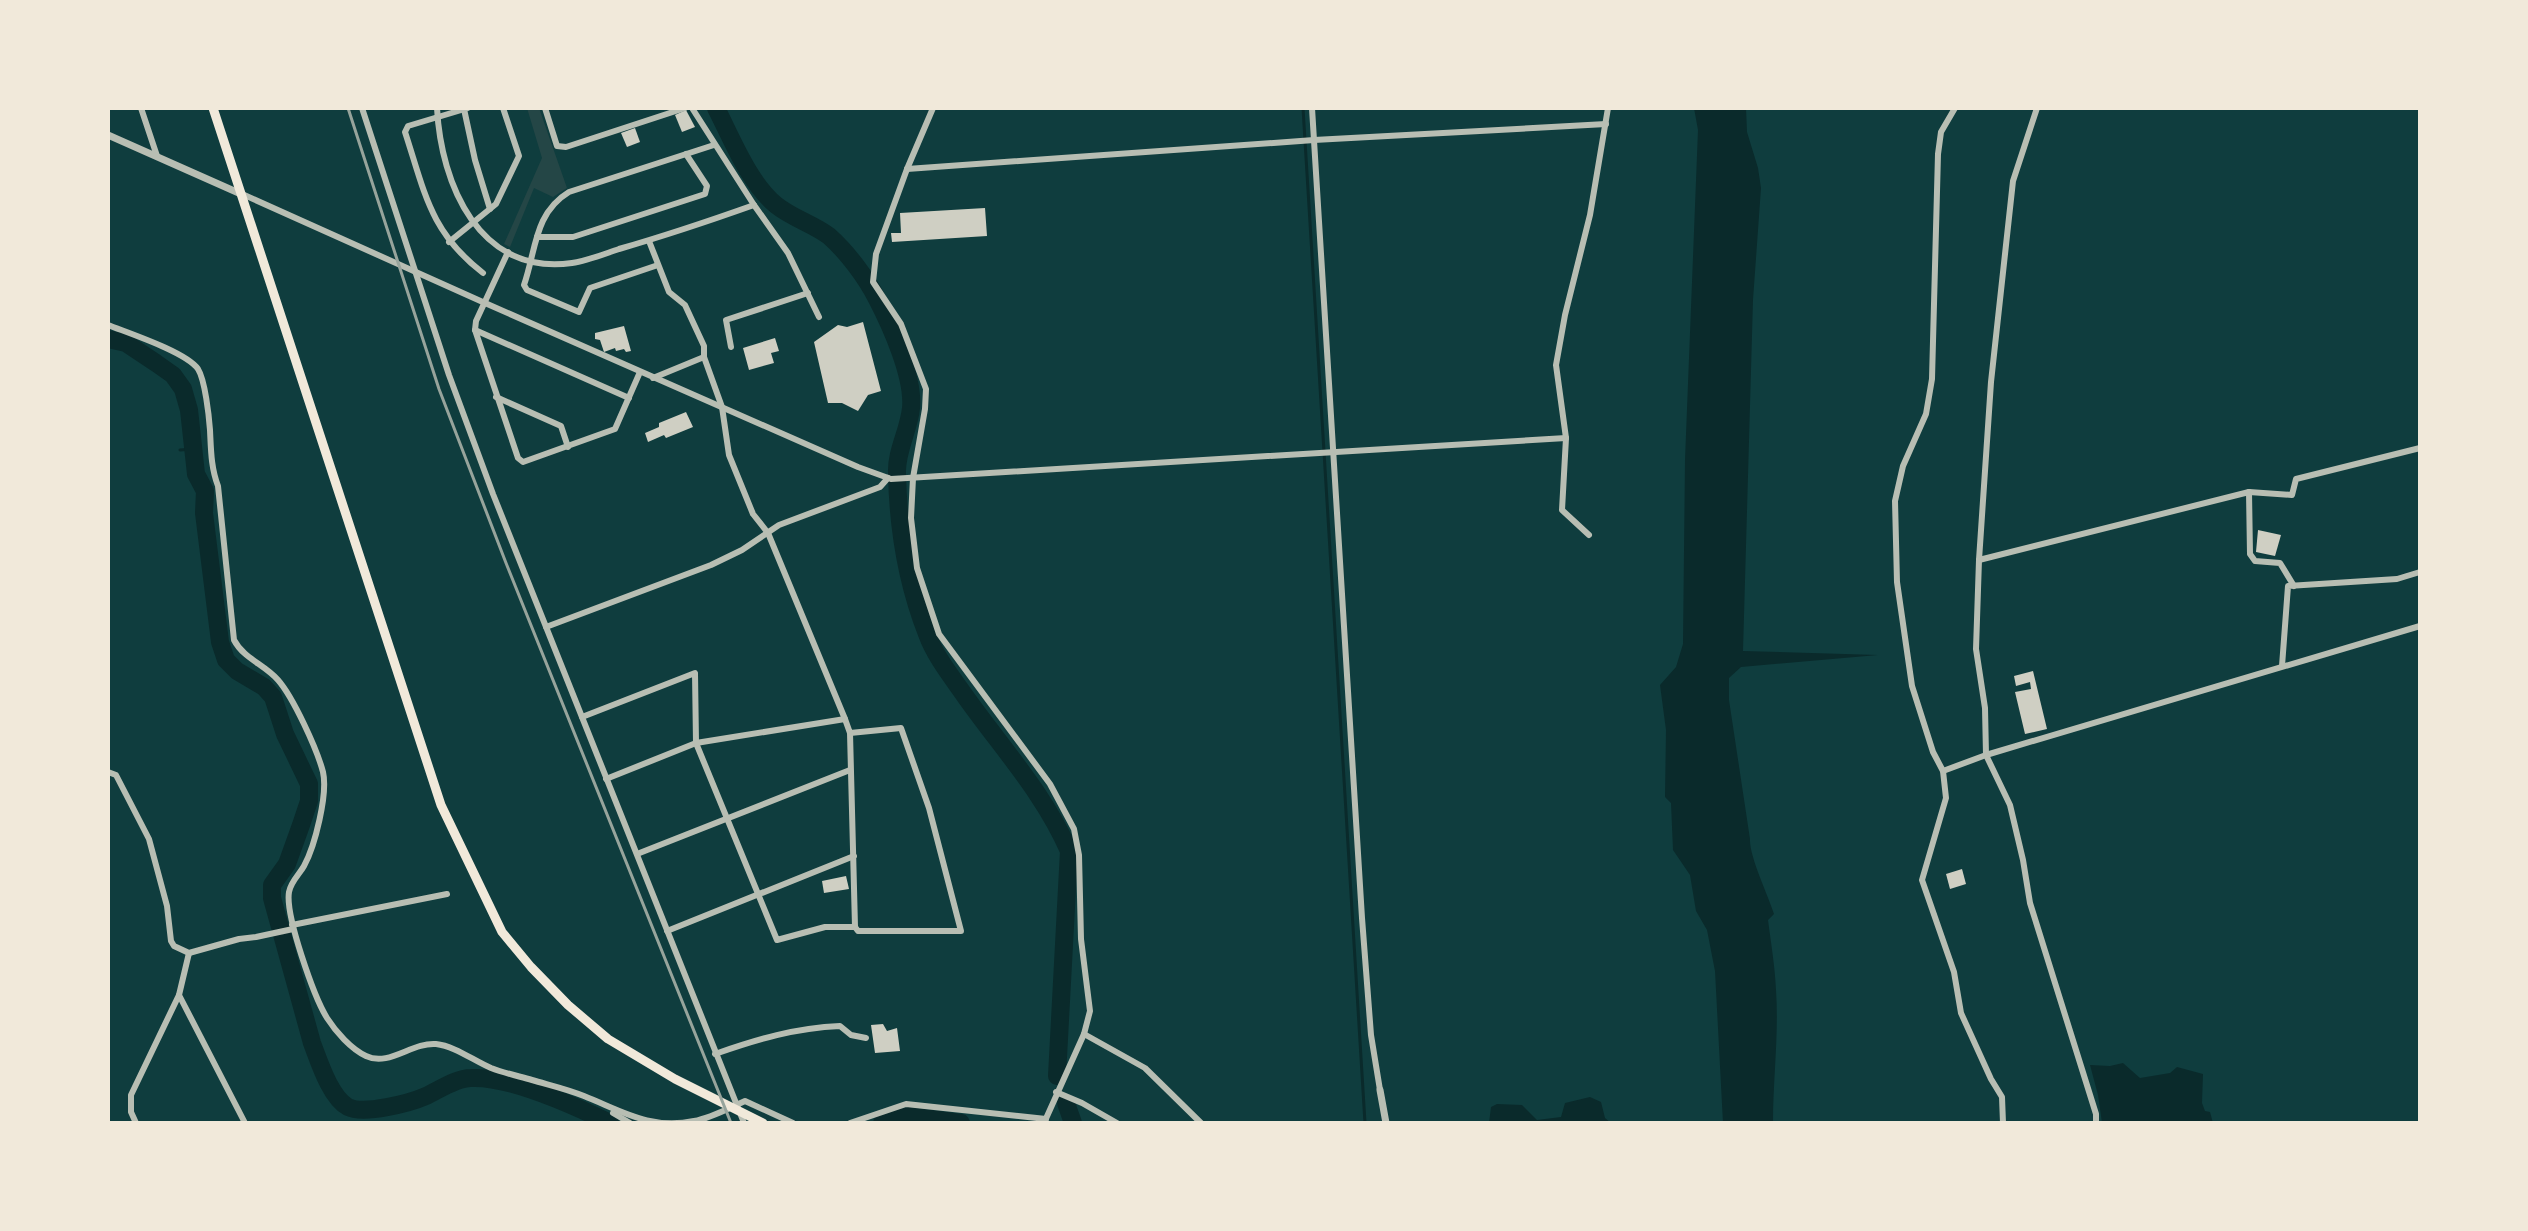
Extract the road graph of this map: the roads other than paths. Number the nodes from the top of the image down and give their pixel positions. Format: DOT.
graph roads {
  1 [pos="141,108"];
  2 [pos="213,108"];
  3 [pos="362,108"];
  4 [pos="437,108"];
  5 [pos="503,108"];
  6 [pos="545,108"];
  7 [pos="685,108"];
  8 [pos="692,108"];
  9 [pos="933,108"];
  10 [pos="1312,108"];
  11 [pos="1608,108"];
  12 [pos="1955,108"];
  13 [pos="2037,108"];
  14 [pos="466,109"];
  15 [pos="437,117"];
  16 [pos="1606,124"];
  17 [pos="108,135"];
  18 [pos="1312,140"];
  19 [pos="714,145"];
  20 [pos="686,154"];
  21 [pos="157,156"];
  22 [pos="907,169"];
  23 [pos="241,194"];
  24 [pos="754,205"];
  25 [pos="490,209"];
  26 [pos="473,223"];
  27 [pos="537,237"];
  28 [pos="649,241"];
  29 [pos="449,242"];
  30 [pos="508,252"];
  31 [pos="533,262"];
  32 [pos="658,265"];
  33 [pos="415,272"];
  34 [pos="483,273"];
  35 [pos="808,293"];
  36 [pos="485,303"];
  37 [pos="819,317"];
  38 [pos="108,325"];
  39 [pos="475,330"];
  40 [pos="731,347"];
  41 [pos="704,357"];
  42 [pos="640,372"];
  43 [pos="653,378"];
  44 [pos="496,397"];
  45 [pos="629,398"];
  46 [pos="722,407"];
  47 [pos="1566,438"];
  48 [pos="568,447"];
  49 [pos="2420,448"];
  50 [pos="1331,451"];
  51 [pos="889,478"];
  52 [pos="910,478"];
  53 [pos="2249,492"];
  54 [pos="768,533"];
  55 [pos="1589,535"];
  56 [pos="1979,560"];
  57 [pos="2420,572"];
  58 [pos="2294,586"];
  59 [pos="2420,626"];
  60 [pos="546,627"];
  61 [pos="2282,666"];
  62 [pos="582,717"];
  63 [pos="845,719"];
  64 [pos="850,733"];
  65 [pos="696,743"];
  66 [pos="1986,755"];
  67 [pos="850,770"];
  68 [pos="1943,771"];
  69 [pos="108,772"];
  70 [pos="606,779"];
  71 [pos="727,818"];
  72 [pos="637,854"];
  73 [pos="854,856"];
  74 [pos="447,894"];
  75 [pos="759,894"];
  76 [pos="293,927"];
  77 [pos="855,927"];
  78 [pos="667,931"];
  79 [pos="189,953"];
  80 [pos="179,995"];
  81 [pos="1084,1034"];
  82 [pos="866,1038"];
  83 [pos="715,1054"];
  84 [pos="1380,1090"];
  85 [pos="1056,1092"];
  86 [pos="736,1105"];
  87 [pos="608,1107"];
  88 [pos="1045,1121"];
  89 [pos="136,1123"];
  90 [pos="245,1123"];
  91 [pos="630,1123"];
  92 [pos="744,1123"];
  93 [pos="763,1123"];
  94 [pos="793,1123"];
  95 [pos="850,1123"];
  96 [pos="1117,1123"];
  97 [pos="1201,1123"];
  98 [pos="1386,1123"];
  99 [pos="2003,1123"];
  100 [pos="2096,1123"];
  1 -- 21 [label="street"];
  2 -- 23 [label="highway"];
  3 -- 33 [label="street"];
  4 -- 15 [label="street"];
  5 -- 25 [label="street"];
  6 -- 7 [label="street"];
  8 -- 19 [label="street"];
  9 -- 22 [label="street"];
  10 -- 18 [label="street"];
  11 -- 16 [label="street"];
  12 -- 68 [label="street"];
  13 -- 56 [label="street"];
  14 -- 15 [label="street"];
  14 -- 25 [label="street"];
  15 -- 26 [label="street"];
  15 -- 29 [label="street"];
  16 -- 18 [label="street"];
  16 -- 47 [label="street"];
  17 -- 21 [label="street"];
  18 -- 22 [label="street"];
  18 -- 50 [label="street"];
  19 -- 20 [label="street"];
  19 -- 24 [label="street"];
  20 -- 27 [label="street"];
  20 -- 27 [label="street"];
  21 -- 23 [label="street"];
  22 -- 52 [label="street"];
  23 -- 33 [label="street"];
  23 -- 93 [label="highway"];
  24 -- 28 [label="street"];
  24 -- 35 [label="street"];
  25 -- 26 [label="street"];
  26 -- 29 [label="street"];
  26 -- 30 [label="street"];
  27 -- 31 [label="street"];
  28 -- 31 [label="street"];
  28 -- 32 [label="street"];
  29 -- 34 [label="street"];
  30 -- 31 [label="street"];
  30 -- 36 [label="street"];
  31 -- 32 [label="street"];
  32 -- 41 [label="street"];
  33 -- 36 [label="street"];
  33 -- 60 [label="street"];
  35 -- 37 [label="street"];
  35 -- 40 [label="street"];
  36 -- 39 [label="street"];
  36 -- 42 [label="street"];
  38 -- 76 [label="street"];
  39 -- 44 [label="street"];
  39 -- 45 [label="street"];
  41 -- 43 [label="street"];
  41 -- 46 [label="street"];
  42 -- 43 [label="street"];
  42 -- 45 [label="street"];
  43 -- 46 [label="street"];
  44 -- 48 [label="street"];
  44 -- 48 [label="street"];
  45 -- 48 [label="street"];
  46 -- 51 [label="street"];
  46 -- 54 [label="street"];
  47 -- 50 [label="street"];
  47 -- 55 [label="street"];
  49 -- 53 [label="street"];
  50 -- 52 [label="street"];
  50 -- 84 [label="street"];
  51 -- 52 [label="street"];
  51 -- 54 [label="street"];
  52 -- 81 [label="street"];
  53 -- 56 [label="street"];
  53 -- 58 [label="street"];
  54 -- 60 [label="street"];
  54 -- 63 [label="street"];
  56 -- 66 [label="street"];
  57 -- 58 [label="street"];
  58 -- 61 [label="street"];
  59 -- 61 [label="street"];
  60 -- 62 [label="street"];
  61 -- 66 [label="street"];
  62 -- 65 [label="street"];
  62 -- 70 [label="street"];
  63 -- 64 [label="street"];
  63 -- 65 [label="street"];
  64 -- 67 [label="street"];
  64 -- 77 [label="street"];
  65 -- 70 [label="street"];
  65 -- 71 [label="street"];
  66 -- 68 [label="street"];
  66 -- 100 [label="street"];
  67 -- 71 [label="street"];
  67 -- 73 [label="street"];
  68 -- 99 [label="street"];
  69 -- 79 [label="street"];
  70 -- 72 [label="street"];
  71 -- 72 [label="street"];
  71 -- 75 [label="street"];
  72 -- 78 [label="street"];
  73 -- 75 [label="street"];
  73 -- 77 [label="street"];
  74 -- 76 [label="street"];
  75 -- 77 [label="street"];
  75 -- 78 [label="street"];
  76 -- 79 [label="street"];
  76 -- 87 [label="street"];
  78 -- 83 [label="street"];
  79 -- 80 [label="street"];
  80 -- 89 [label="street"];
  80 -- 90 [label="street"];
  81 -- 85 [label="street"];
  81 -- 97 [label="street"];
  82 -- 83 [label="street"];
  83 -- 86 [label="street"];
  84 -- 98 [label="street"];
  85 -- 88 [label="street"];
  85 -- 96 [label="street"];
  86 -- 87 [label="street"];
  86 -- 92 [label="street"];
  86 -- 94 [label="street"];
  87 -- 91 [label="street"];
  88 -- 95 [label="street"];
}
